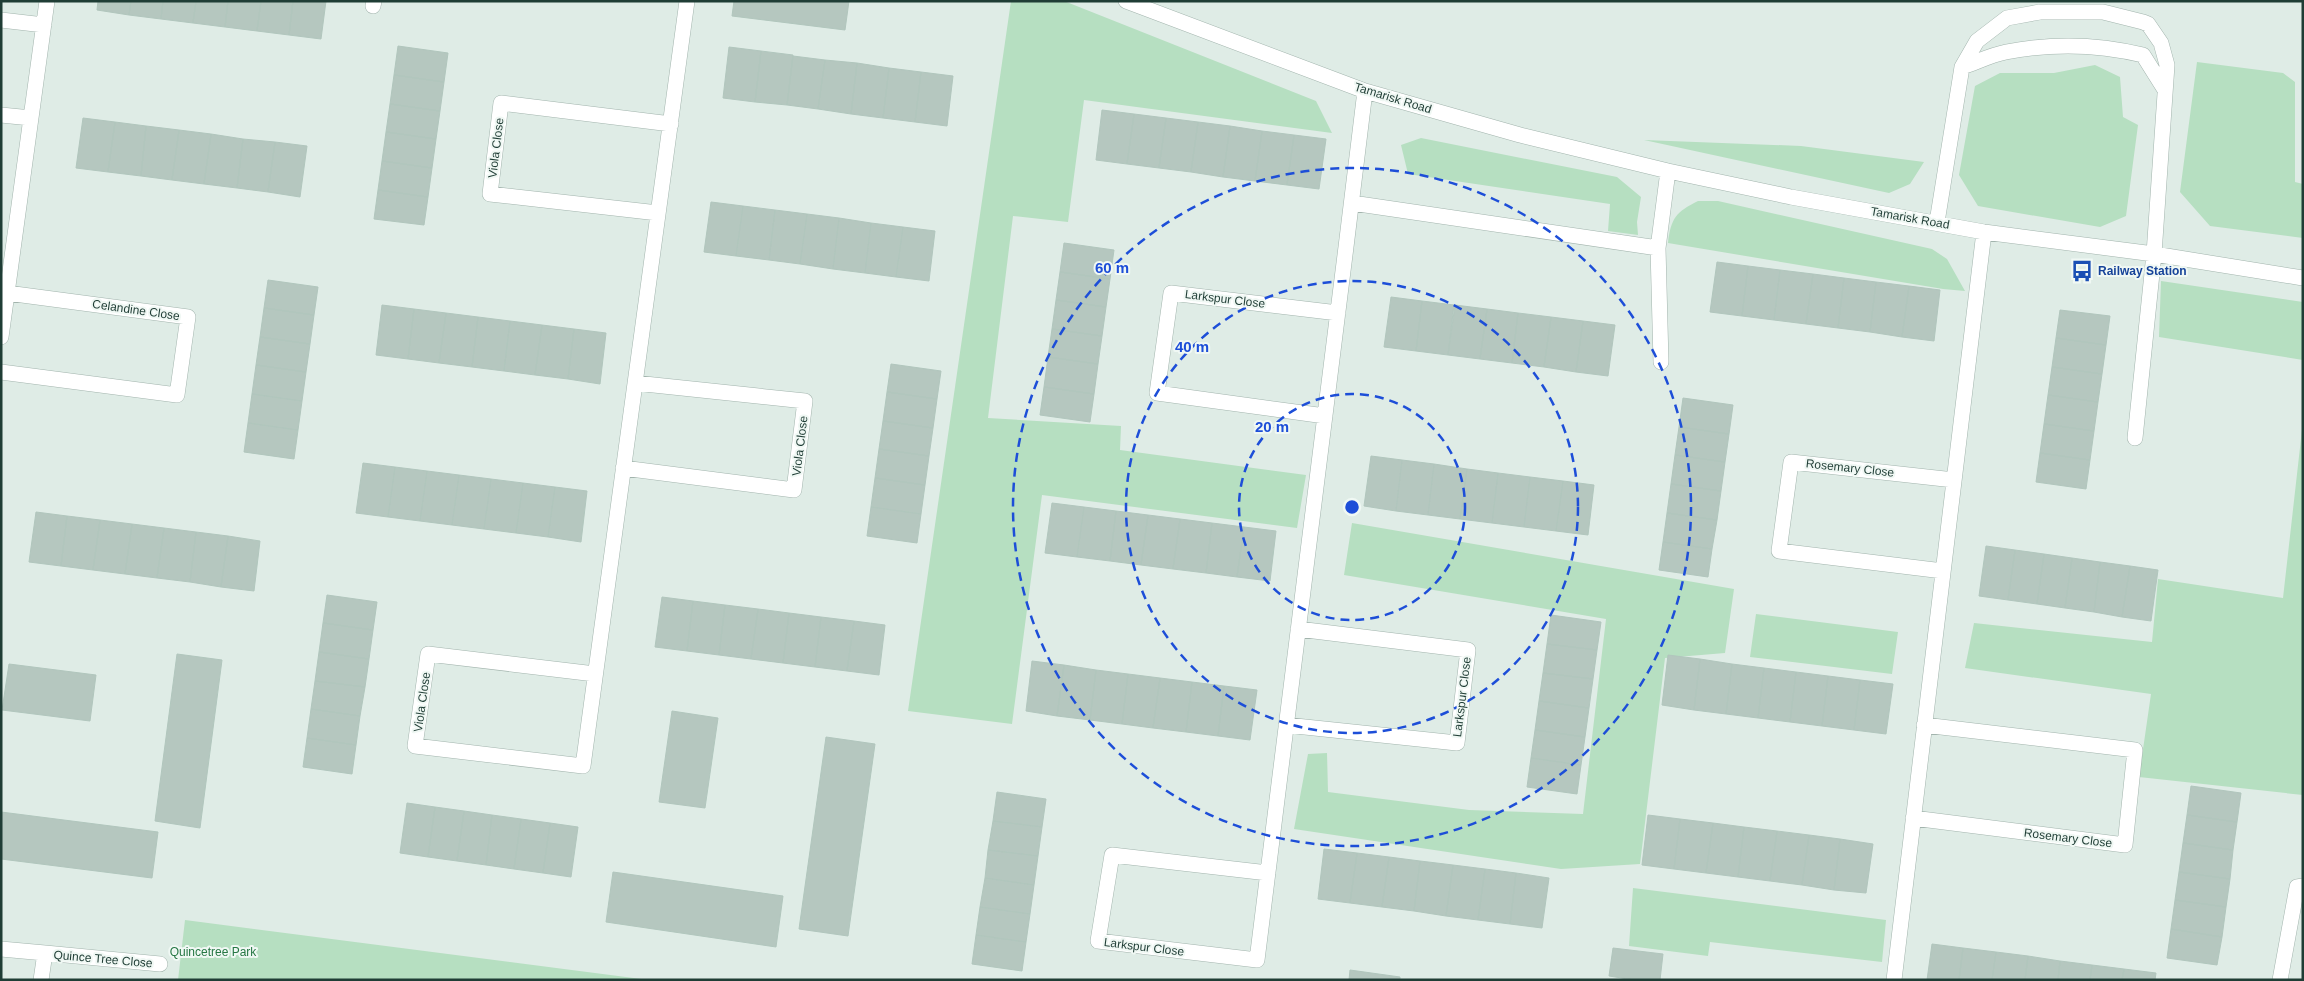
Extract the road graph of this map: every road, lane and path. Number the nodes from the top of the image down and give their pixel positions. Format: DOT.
graph roads {
  1 [pos="47,1"];
  2 [pos="687,1"];
  3 [pos="1126,1"];
  4 [pos="1,20"];
  5 [pos="44,25"];
  6 [pos="1962,67"];
  7 [pos="2165,90"];
  8 [pos="1366,91"];
  9 [pos="1,115"];
  10 [pos="31,118"];
  11 [pos="671,124"];
  12 [pos="1668,171"];
  13 [pos="1352,203"];
  14 [pos="658,213"];
  15 [pos="1937,222"];
  16 [pos="1984,232"];
  17 [pos="1658,248"];
  18 [pos="2154,254"];
  19 [pos="2303,278"];
  20 [pos="8,293"];
  21 [pos="1338,313"];
  22 [pos="1,337"];
  23 [pos="1661,362"];
  24 [pos="1,372"];
  25 [pos="635,383"];
  26 [pos="1325,416"];
  27 [pos="2135,438"];
  28 [pos="623,468"];
  29 [pos="1954,480"];
  30 [pos="1943,571"];
  31 [pos="1298,629"];
  32 [pos="595,674"];
  33 [pos="1924,725"];
  34 [pos="1286,726"];
  35 [pos="1913,818"];
  36 [pos="1268,873"];
  37 [pos="2303,886"];
  38 [pos="1,949"];
  39 [pos="45,953"];
  40 [pos="160,964"];
  41 [pos="41,980"];
  42 [pos="1894,980"];
  43 [pos="2280,980"];
  1 -- 5 [label="street"];
  2 -- 11 [label="street, Viola Close"];
  3 -- 8 [label="street, Tamarisk Road"];
  4 -- 5 [label="street"];
  5 -- 10 [label="street"];
  6 -- 7 [label="street"];
  6 -- 7 [label="street"];
  6 -- 15 [label="street"];
  7 -- 18 [label="street"];
  8 -- 12 [label="street, Tamarisk Road"];
  8 -- 13 [label="street, Larkspur Close"];
  9 -- 10 [label="street"];
  10 -- 20 [label="street"];
  11 -- 14 [label="street, Viola Close"];
  11 -- 14 [label="street, Viola Close"];
  12 -- 15 [label="street, Tamarisk Road"];
  12 -- 17 [label="street"];
  13 -- 17 [label="street"];
  13 -- 21 [label="street, Larkspur Close"];
  14 -- 25 [label="street, Viola Close"];
  15 -- 16 [label="street, Tamarisk Road"];
  16 -- 18 [label="street, Tamarisk Road"];
  16 -- 29 [label="street"];
  17 -- 23 [label="street"];
  18 -- 19 [label="street, Tamarisk Road"];
  18 -- 27 [label="street"];
  20 -- 22 [label="street"];
  20 -- 24 [label="street, Celandine Close"];
  21 -- 26 [label="street, Larkspur Close"];
  21 -- 26 [label="street, Larkspur Close"];
  25 -- 28 [label="street, Viola Close"];
  25 -- 28 [label="street, Viola Close"];
  26 -- 31 [label="street, Larkspur Close"];
  28 -- 32 [label="street, Viola Close"];
  29 -- 30 [label="street"];
  29 -- 30 [label="street, Rosemary Close"];
  30 -- 33 [label="street"];
  31 -- 34 [label="street, Larkspur Close"];
  31 -- 34 [label="street, Larkspur Close"];
  32 -- 32 [label="street, Viola Close"];
  33 -- 35 [label="street"];
  33 -- 35 [label="street, Rosemary Close"];
  34 -- 36 [label="street, Larkspur Close"];
  35 -- 42 [label="street"];
  36 -- 36 [label="street, Larkspur Close"];
  37 -- 43 [label="street"];
  38 -- 39 [label="street, Quince Tree Close"];
  39 -- 40 [label="street, Quince Tree Close"];
  39 -- 41 [label="street, Quince Tree Close"];
}
